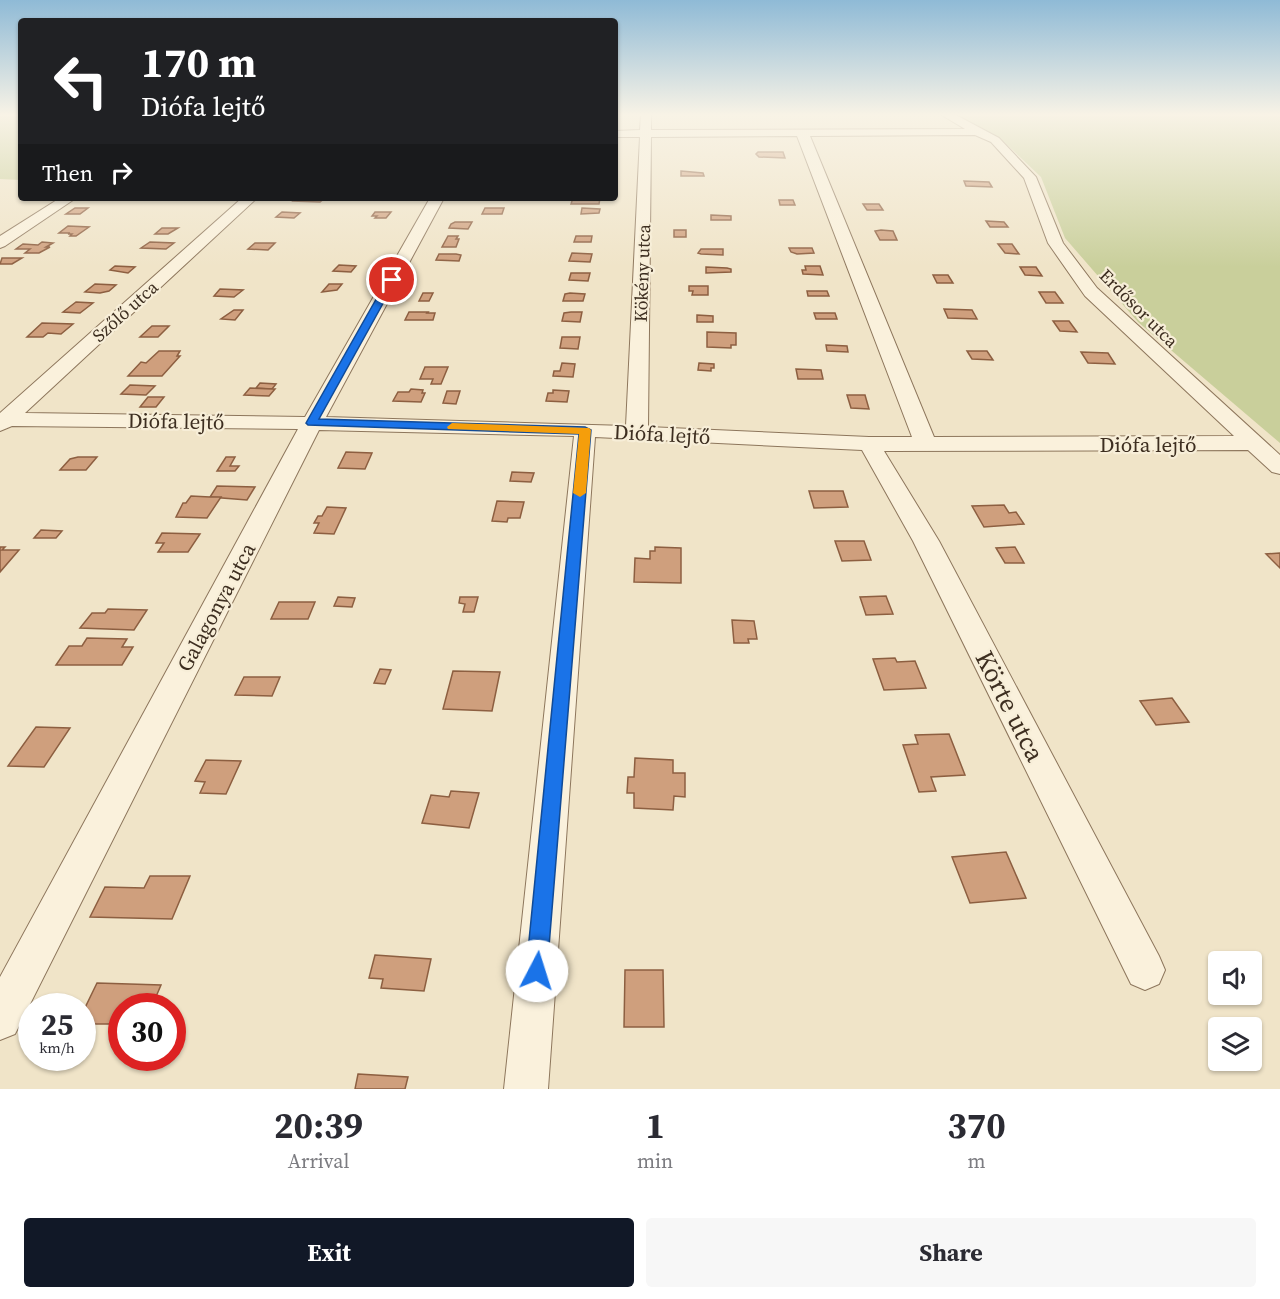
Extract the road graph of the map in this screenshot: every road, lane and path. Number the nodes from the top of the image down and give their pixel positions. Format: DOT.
graph roads {
  1 [pos="645,165"];
  2 [pos="815,165"];
  3 [pos="1018,165"];
  4 [pos="64,201"];
  5 [pos="247,201"];
  6 [pos="435,201"];
  7 [pos="0,243"];
  8 [pos="2,421"];
  9 [pos="312,423"];
  10 [pos="585,430"];
  11 [pos="637,432"];
  12 [pos="1252,443"];
  13 [pos="868,444"];
  14 [pos="926,445"];
  15 [pos="1280,467"];
  16 [pos="1145,970"];
  17 [pos="0,1019"];
  18 [pos="526,1089"];
  1 -- 11 [label="street, Kökény utca"];
  2 -- 14 [label="street"];
  3 -- 12 [label="street, Erdősor utca"];
  4 -- 7 [label="street"];
  5 -- 8 [label="street, Szőlő utca"];
  6 -- 9 [label="street, Galagonya utca"];
  8 -- 9 [label="street, Diófa lejtő"];
  9 -- 10 [label="street, Diófa lejtő"];
  9 -- 17 [label="street, Galagonya utca"];
  10 -- 11 [label="street, Diófa lejtő"];
  10 -- 18 [label="street"];
  11 -- 13 [label="street, Diófa lejtő"];
  12 -- 14 [label="street, Diófa lejtő"];
  12 -- 15 [label="street, Erdősor utca"];
  13 -- 14 [label="street, Diófa lejtő"];
  13 -- 16 [label="street, Körte utca"];
}
